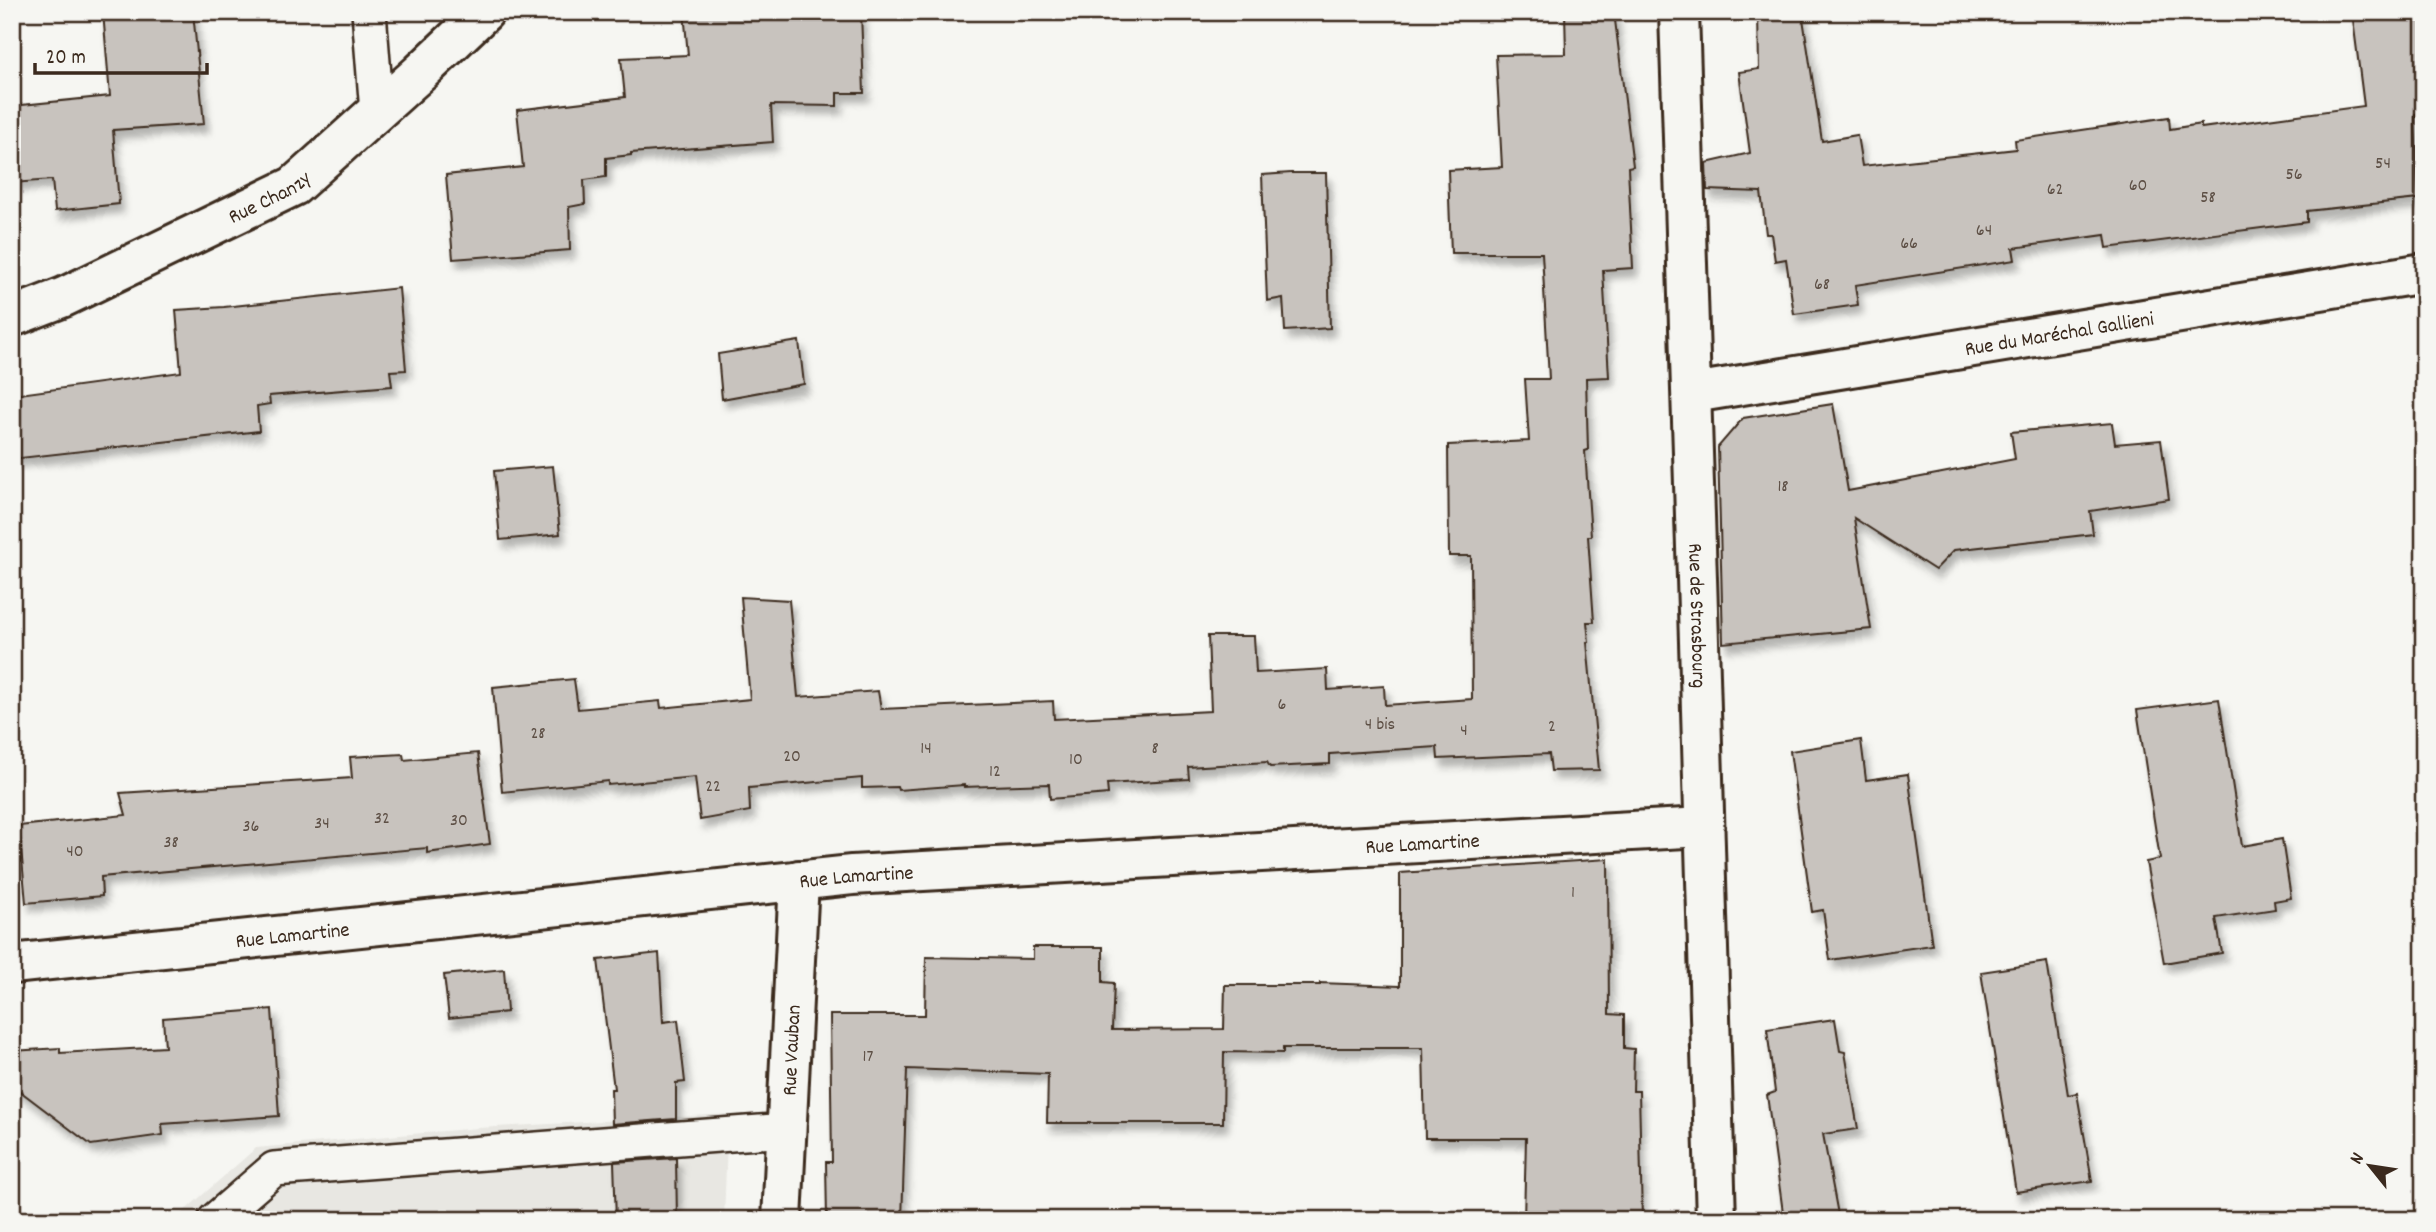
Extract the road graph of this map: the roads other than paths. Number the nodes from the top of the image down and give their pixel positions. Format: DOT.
graph roads {
  1 [pos="369,12"];
  2 [pos="484,12"];
  3 [pos="1679,12"];
  4 [pos="377,112"];
  5 [pos="2424,273"];
  6 [pos="12,317"];
  7 [pos="1693,393"];
  8 [pos="1703,827"];
  9 [pos="799,880"];
  10 [pos="12,964"];
  11 [pos="786,1130"];
  12 [pos="215,1220"];
  13 [pos="782,1220"];
  14 [pos="1716,1220"];
  1 -- 4 [label="lane"];
  2 -- 4 [label="street, Rue Chanzy"];
  3 -- 7 [label="street, Rue de Strasbourg"];
  4 -- 6 [label="street, Rue Chanzy"];
  5 -- 7 [label="street, Rue du Maréchal Gallieni"];
  7 -- 8 [label="street, Rue de Strasbourg"];
  8 -- 9 [label="street, Rue Lamartine"];
  8 -- 14 [label="street, Rue de Strasbourg"];
  9 -- 10 [label="street, Rue Lamartine"];
  9 -- 11 [label="street, Rue Vauban"];
  11 -- 12 [label="lane"];
  11 -- 13 [label="street, Rue Vauban"];
}
